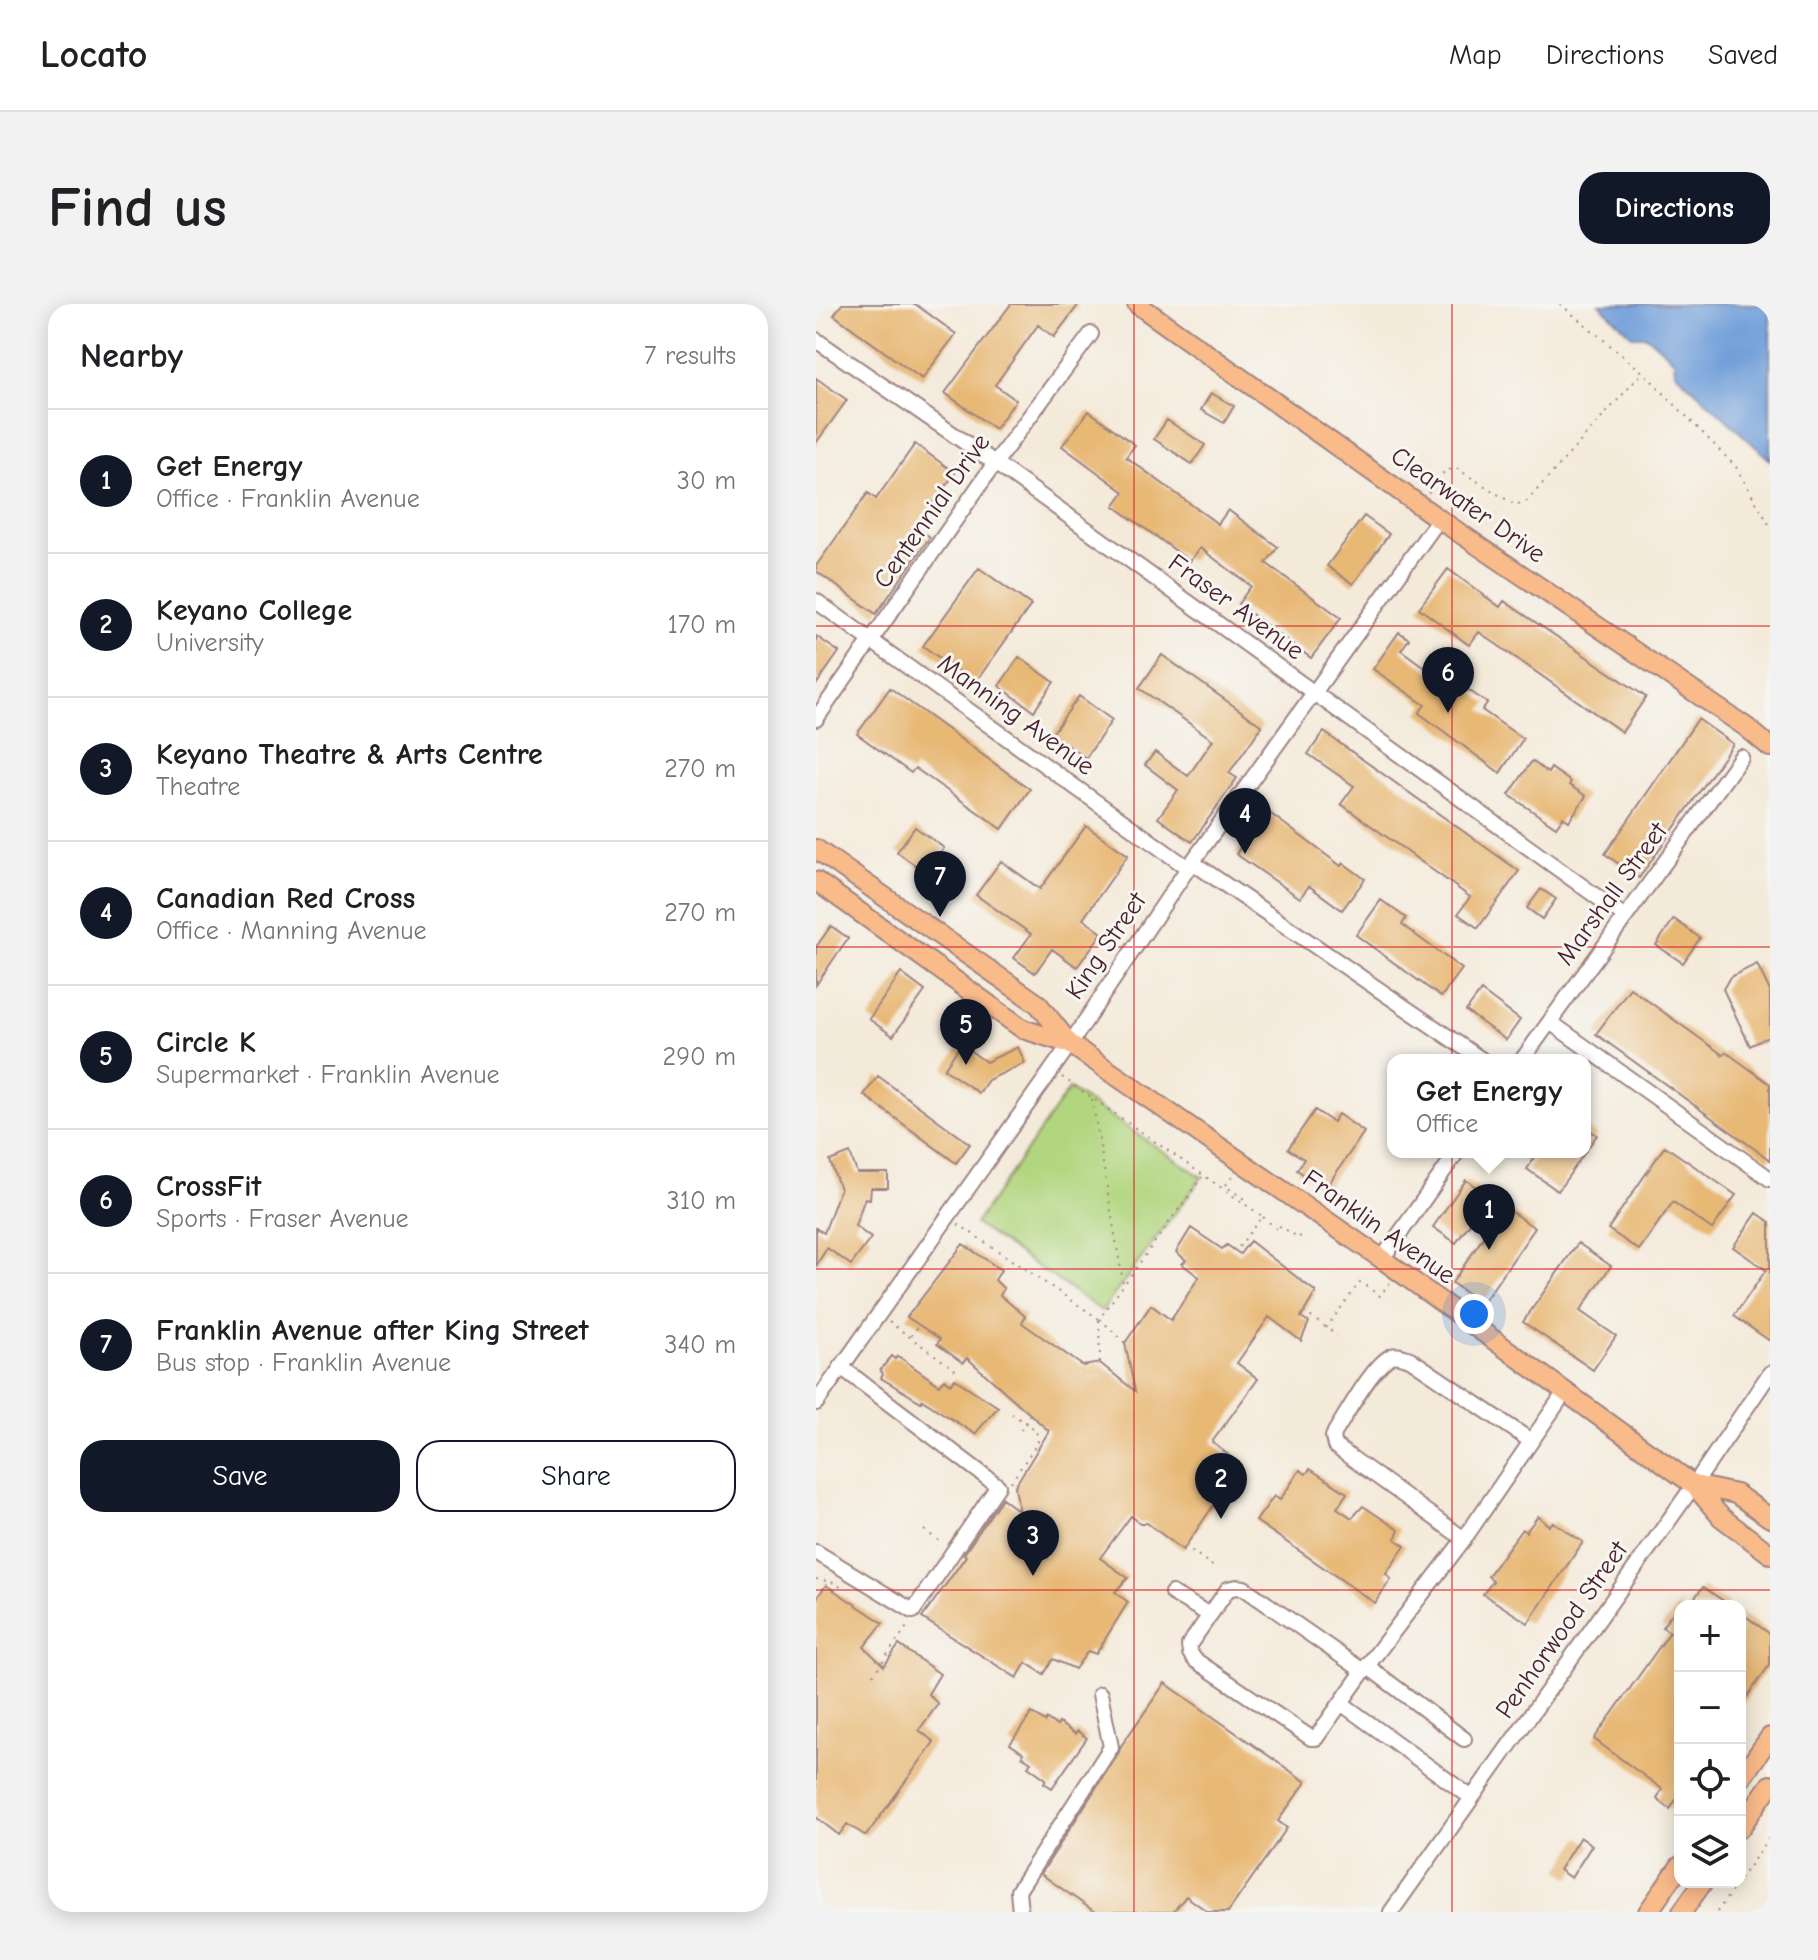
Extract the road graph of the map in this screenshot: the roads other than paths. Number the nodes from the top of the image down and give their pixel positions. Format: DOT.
graph roads {
  1 [pos="1137,304"];
  2 [pos="1091,334"];
  3 [pos="816,340"];
  4 [pos="995,463"];
  5 [pos="1439,519"];
  6 [pos="816,601"];
  7 [pos="871,641"];
  8 [pos="1313,692"];
  9 [pos="816,719"];
  10 [pos="1770,747"];
  11 [pos="1741,757"];
  12 [pos="816,849"];
  13 [pos="1190,865"];
  14 [pos="816,881"];
  15 [pos="1625,917"];
  16 [pos="1550,1022"];
  17 [pos="1070,1044"];
  18 [pos="1473,1054"];
  19 [pos="1526,1054"];
  20 [pos="1453,1158"];
  21 [pos="1770,1179"];
  22 [pos="1382,1259"];
  23 [pos="841,1367"];
  24 [pos="1770,1373"];
  25 [pos="1565,1392"];
  26 [pos="816,1403"];
  27 [pos="1531,1441"];
  28 [pos="1694,1485"];
  29 [pos="1770,1518"];
  30 [pos="1464,1539"];
  31 [pos="816,1552"];
  32 [pos="1770,1554"];
  33 [pos="1172,1593"];
  34 [pos="1210,1615"];
  35 [pos="1365,1669"];
  36 [pos="1100,1694"];
  37 [pos="1341,1703"];
  38 [pos="1770,1737"];
  39 [pos="1464,1739"];
  40 [pos="1746,1771"];
  41 [pos="1770,1785"];
  42 [pos="1472,1798"];
  43 [pos="1746,1819"];
  44 [pos="1674,1875"];
  45 [pos="1699,1888"];
  46 [pos="1020,1912"];
  47 [pos="1391,1912"];
  48 [pos="1648,1912"];
  49 [pos="1682,1912"];
  1 -- 5 [label="main road, Clearwater Drive"];
  2 -- 4 [label="street, Centennial Drive"];
  3 -- 4 [label="street, Fraser Avenue"];
  4 -- 7 [label="street, Centennial Drive"];
  4 -- 8 [label="street, Fraser Avenue"];
  5 -- 8 [label="street, King Street"];
  5 -- 10 [label="main road, Clearwater Drive"];
  6 -- 7 [label="street, Manning Avenue"];
  7 -- 9 [label="street, Centennial Drive"];
  7 -- 13 [label="street, Manning Avenue"];
  8 -- 13 [label="street, King Street"];
  8 -- 15 [label="street, Fraser Avenue"];
  11 -- 15 [label="street, Marshall Street"];
  12 -- 17 [label="main road, Franklin Avenue"];
  13 -- 17 [label="street, King Street"];
  13 -- 18 [label="street, Manning Avenue"];
  14 -- 17 [label="main road, Franklin Avenue"];
  15 -- 16 [label="street, Marshall Street"];
  16 -- 19 [label="street, Marshall Street"];
  16 -- 21 [label="street"];
  17 -- 22 [label="main road, Franklin Avenue"];
  17 -- 23 [label="street, King Street"];
  20 -- 22 [label="street"];
  22 -- 25 [label="main road, Franklin Avenue"];
  23 -- 26 [label="street, King Street"];
  23 -- 31 [label="street"];
  24 -- 28 [label="street, Penhorwood Street"];
  25 -- 27 [label="street"];
  25 -- 28 [label="main road, Franklin Avenue"];
  27 -- 30 [label="street"];
  27 -- 30 [label="street"];
  28 -- 29 [label="main road, Franklin Avenue"];
  28 -- 32 [label="main road, Franklin Avenue"];
  28 -- 42 [label="street, Penhorwood Street"];
  30 -- 35 [label="street"];
  33 -- 34 [label="street"];
  34 -- 35 [label="street"];
  34 -- 37 [label="street"];
  35 -- 37 [label="street"];
  35 -- 39 [label="street"];
  36 -- 46 [label="street"];
  37 -- 42 [label="street"];
  38 -- 40 [label="main road"];
  41 -- 43 [label="main road"];
  42 -- 47 [label="street, Penhorwood Street"];
  44 -- 48 [label="main road"];
  45 -- 49 [label="main road"];
}
